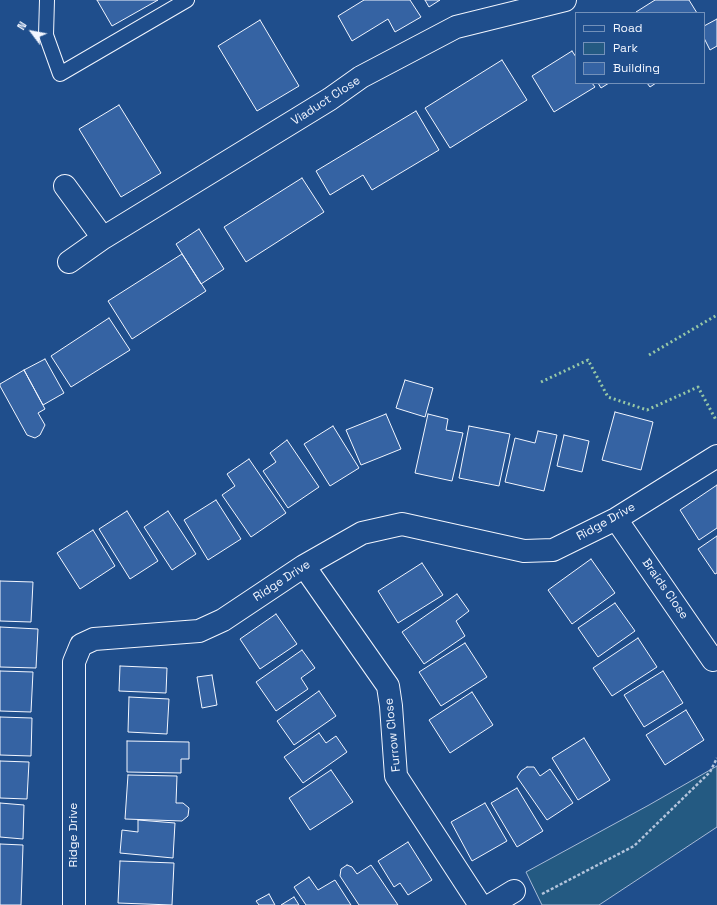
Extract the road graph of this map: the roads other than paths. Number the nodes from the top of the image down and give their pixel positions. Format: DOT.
graph roads {
  1 [pos="47,0"];
  2 [pos="188,0"];
  3 [pos="565,0"];
  4 [pos="65,186"];
  5 [pos="103,238"];
  6 [pos="69,262"];
  7 [pos="717,456"];
  8 [pos="616,519"];
  9 [pos="304,566"];
  10 [pos="716,661"];
  11 [pos="514,891"];
  12 [pos="74,905"];
  13 [pos="480,905"];
  14 [pos="491,905"];
  1 -- 2 [label="lane"];
  3 -- 5 [label="street, Viaduct Close"];
  4 -- 5 [label="street"];
  5 -- 6 [label="street, Viaduct Close"];
  7 -- 8 [label="street, Ridge Drive"];
  8 -- 9 [label="street, Ridge Drive"];
  8 -- 10 [label="street, Braids Close"];
  9 -- 12 [label="street, Ridge Drive"];
  9 -- 13 [label="street, Furrow Close"];
  11 -- 14 [label="street"];
}
